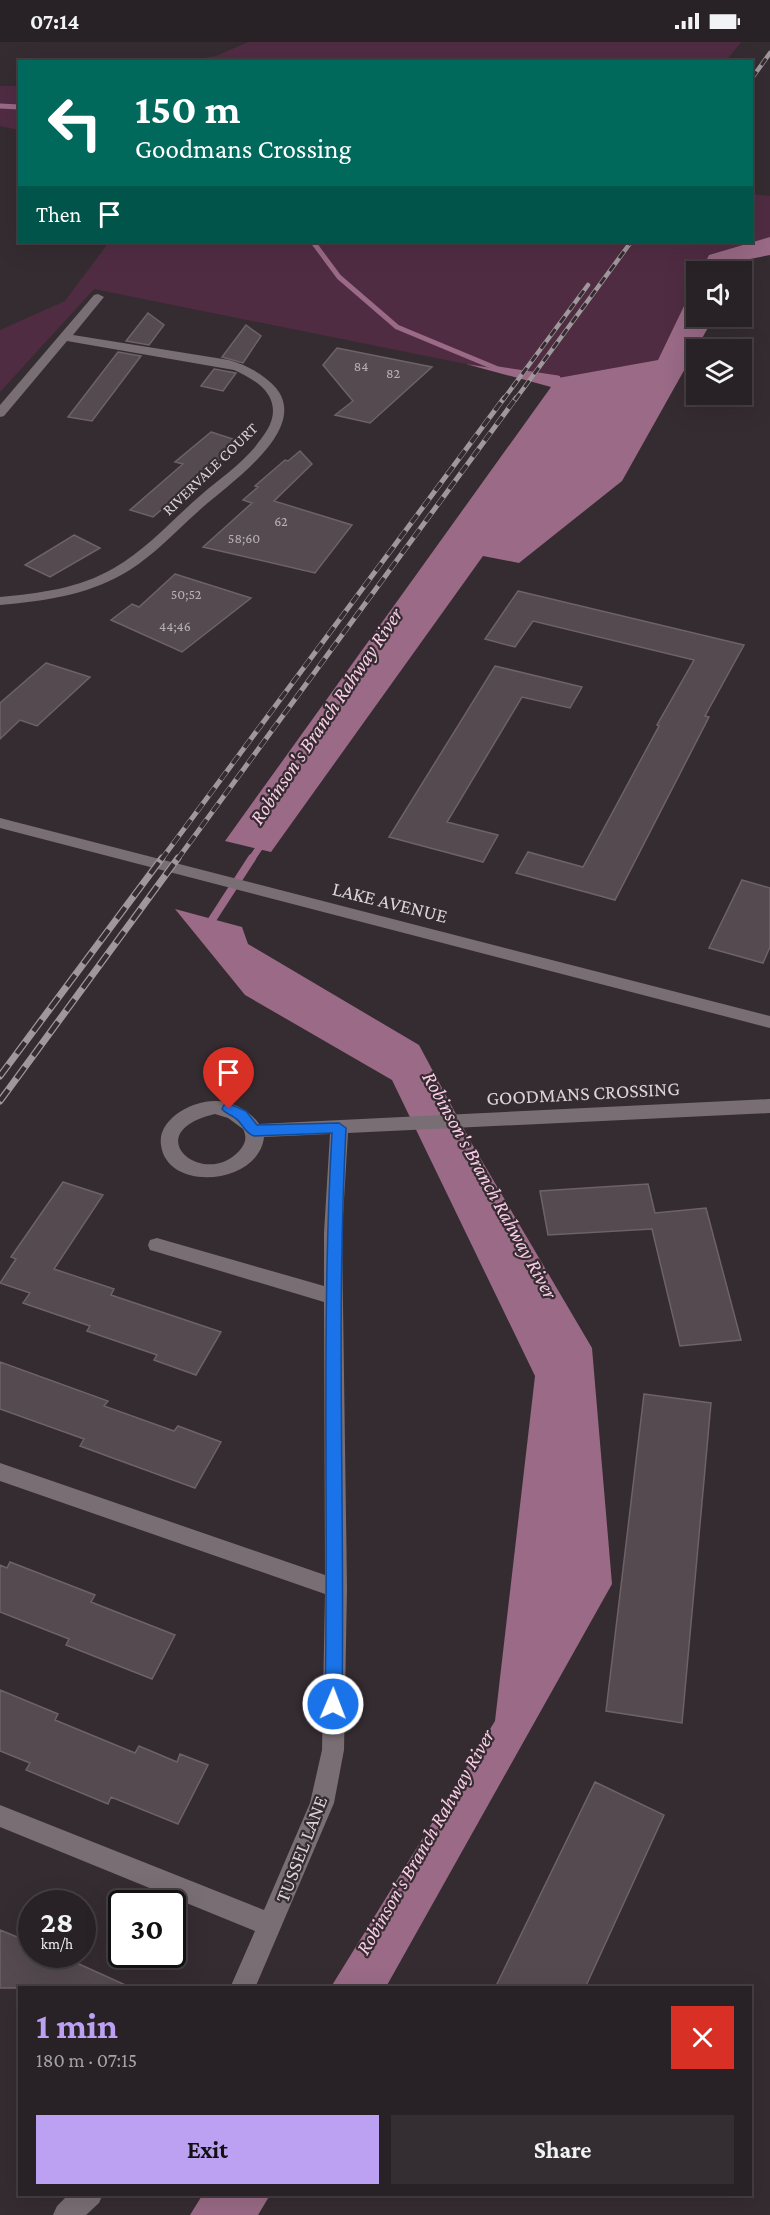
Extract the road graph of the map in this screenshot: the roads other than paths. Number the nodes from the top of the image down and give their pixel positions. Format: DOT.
graph roads {
  1 [pos="98,297"];
  2 [pos="66,337"];
  3 [pos="0,413"];
  4 [pos="0,601"];
  5 [pos="0,823"];
  6 [pos="770,1022"];
  7 [pos="770,1106"];
  8 [pos="339,1128"];
  9 [pos="254,1131"];
  10 [pos="158,1245"];
  11 [pos="334,1297"];
  12 [pos="0,1472"];
  13 [pos="336,1588"];
  14 [pos="0,1816"];
  15 [pos="271,1924"];
  16 [pos="243,1986"];
  17 [pos="88,2196"];
  18 [pos="66,2215"];
  1 -- 2 [label="street"];
  2 -- 3 [label="street"];
  2 -- 4 [label="street, RIVERVALE COURT"];
  5 -- 6 [label="street, LAKE AVENUE"];
  7 -- 8 [label="street, GOODMANS CROSSING"];
  8 -- 9 [label="street, GOODMANS CROSSING"];
  8 -- 11 [label="street, TUSSEL LANE"];
  9 -- 9 [label="street"];
  10 -- 11 [label="street"];
  11 -- 13 [label="street, TUSSEL LANE"];
  12 -- 13 [label="street"];
  13 -- 15 [label="street, TUSSEL LANE"];
  14 -- 15 [label="street"];
  15 -- 16 [label="street, TUSSEL LANE"];
  17 -- 18 [label="street"];
}
